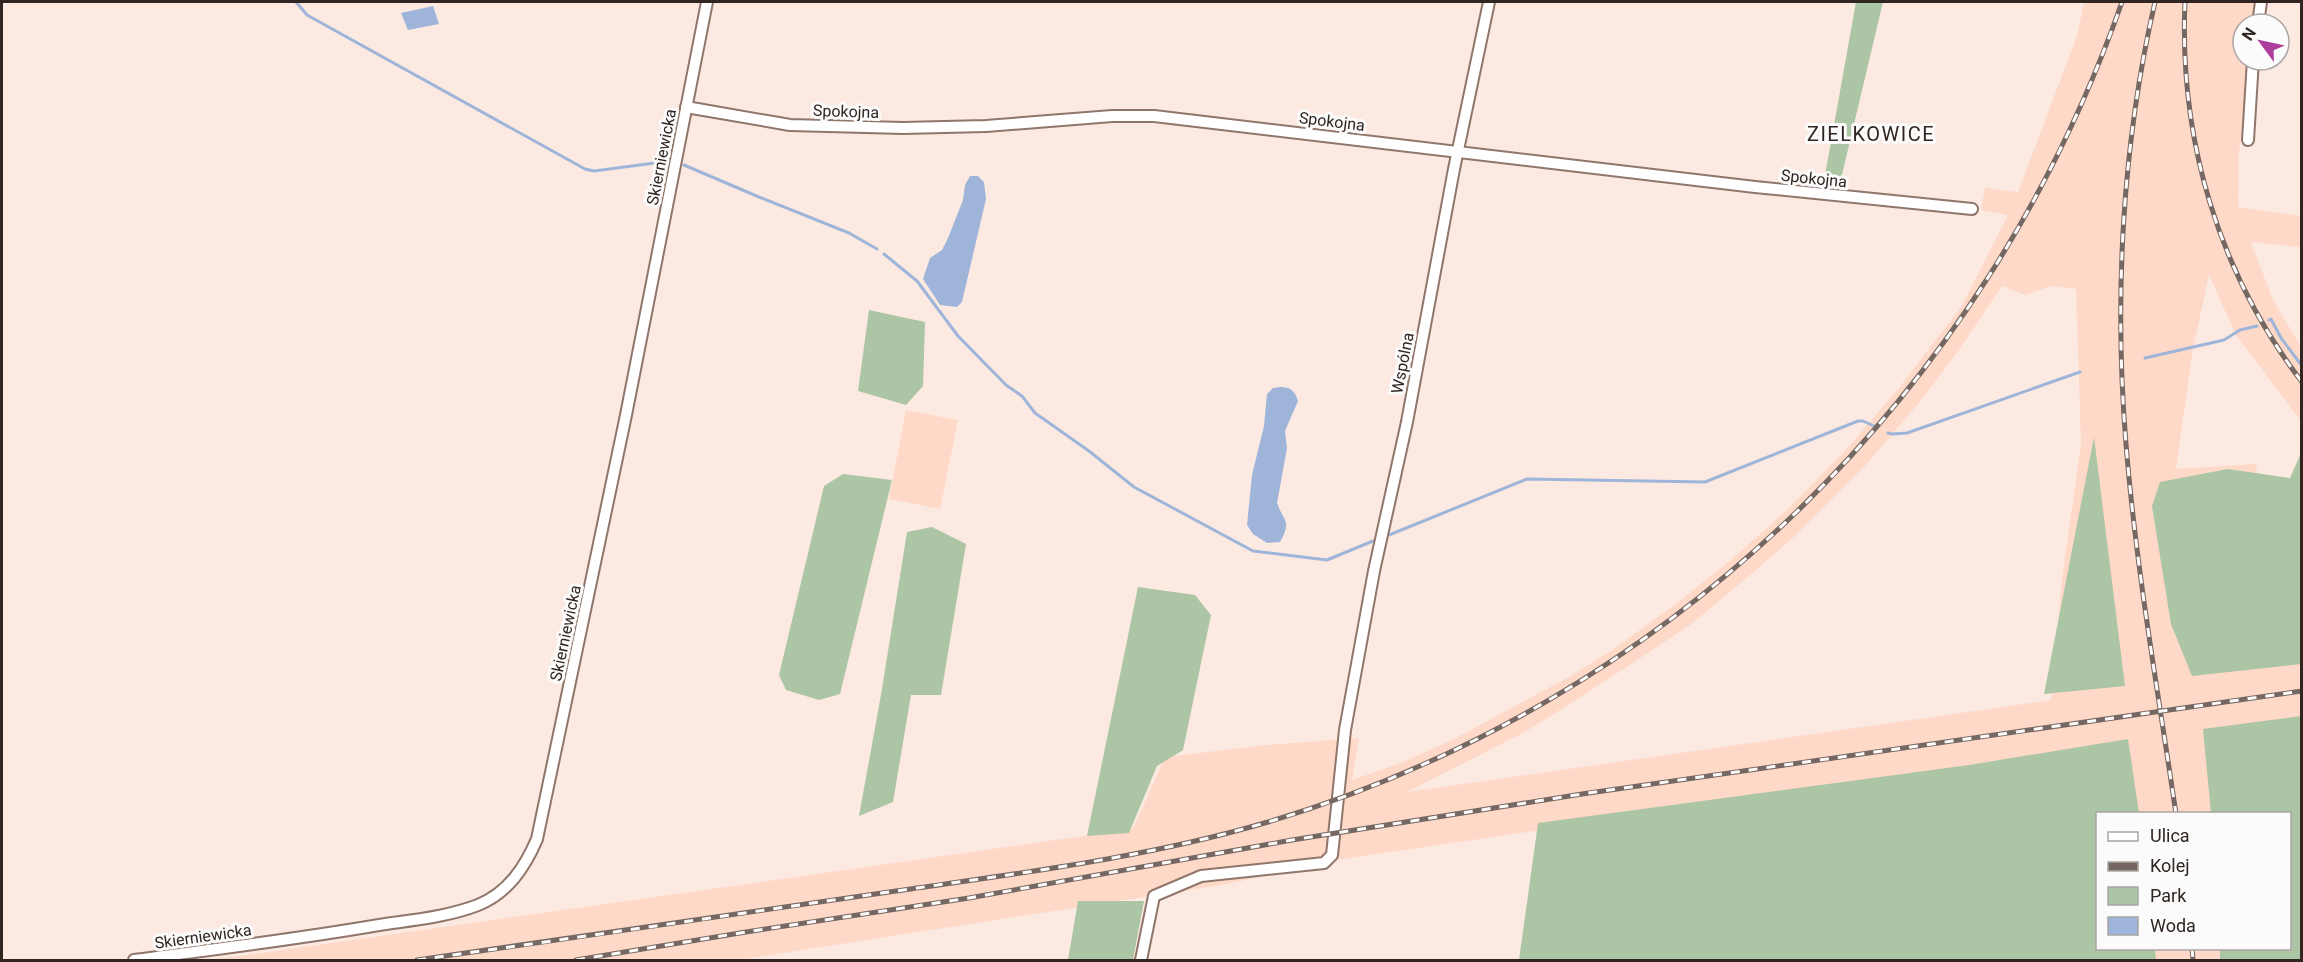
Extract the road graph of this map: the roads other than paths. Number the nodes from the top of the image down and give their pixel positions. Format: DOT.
graph roads {
  1 [pos="707,2"];
  2 [pos="1489,2"];
  3 [pos="2252,72"];
  4 [pos="686,107"];
  5 [pos="2248,140"];
  6 [pos="1458,151"];
  7 [pos="1972,208"];
  8 [pos="134,960"];
  9 [pos="1141,960"];
  1 -- 4 [label="street, Skierniewicka"];
  2 -- 6 [label="street, Wspólna"];
  3 -- 5 [label="street"];
  4 -- 6 [label="street, Spokojna"];
  4 -- 8 [label="street, Skierniewicka"];
  6 -- 7 [label="street, Spokojna"];
  6 -- 9 [label="street, Wspólna"];
}
